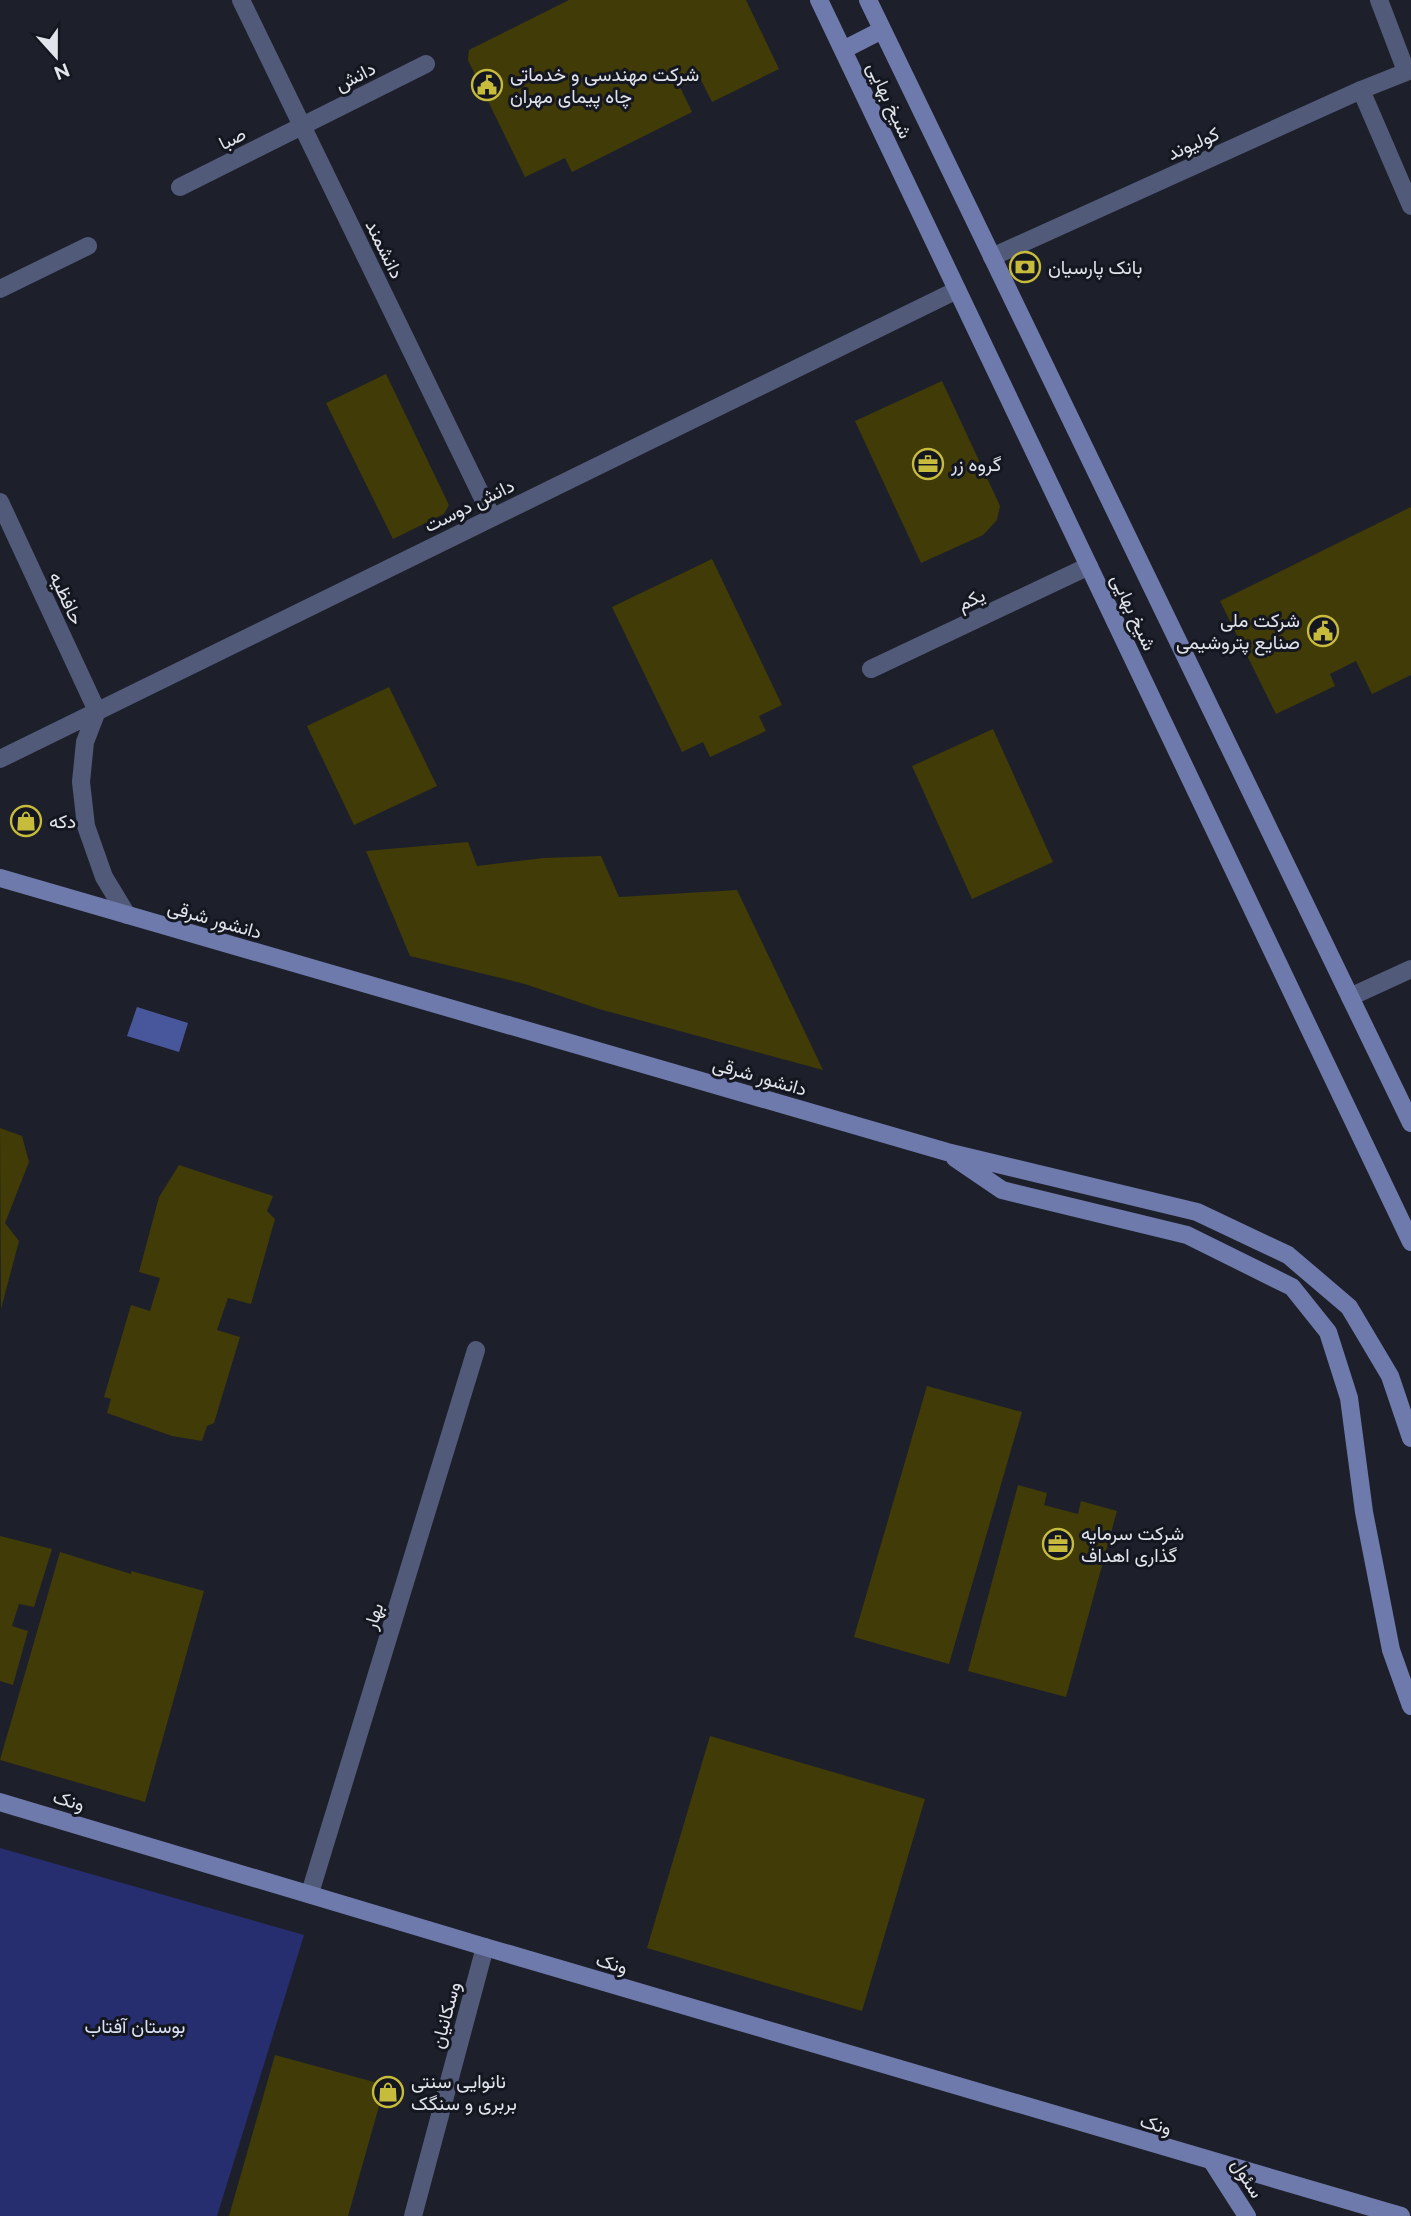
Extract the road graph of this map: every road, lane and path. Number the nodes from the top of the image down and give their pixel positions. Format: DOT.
graph roads {
  1 [pos="241,0"];
  2 [pos="819,0"];
  3 [pos="868,0"];
  4 [pos="1379,0"];
  5 [pos="883,30"];
  6 [pos="843,50"];
  7 [pos="426,64"];
  8 [pos="1408,71"];
  9 [pos="1361,90"];
  10 [pos="302,126"];
  11 [pos="180,187"];
  12 [pos="1411,206"];
  13 [pos="88,246"];
  14 [pos="992,257"];
  15 [pos="0,289"];
  16 [pos="957,289"];
  17 [pos="0,502"];
  18 [pos="492,517"];
  19 [pos="1089,566"];
  20 [pos="871,669"];
  21 [pos="97,711"];
  22 [pos="0,759"];
  23 [pos="0,878"];
  24 [pos="127,915"];
  25 [pos="1411,969"];
  26 [pos="1350,997"];
  27 [pos="1411,1123"];
  28 [pos="947,1152"];
  29 [pos="1411,1242"];
  30 [pos="476,1350"];
  31 [pos="1411,1438"];
  32 [pos="1411,1706"];
  33 [pos="0,1802"];
  34 [pos="310,1893"];
  35 [pos="485,1947"];
  36 [pos="1213,2163"];
  37 [pos="413,2216"];
  38 [pos="1247,2216"];
  39 [pos="1401,2216"];
  1 -- 10 [label="street, دانشمند"];
  2 -- 6 [label="main road, شیخ بهایی"];
  3 -- 5 [label="main road, شیخ بهایی"];
  4 -- 8 [label="street"];
  5 -- 6 [label="main road"];
  5 -- 14 [label="main road, شیخ بهایی"];
  6 -- 16 [label="main road, شیخ بهایی"];
  7 -- 10 [label="street, دانش"];
  8 -- 9 [label="street, کولیوند"];
  9 -- 12 [label="street"];
  9 -- 14 [label="street, کولیوند"];
  10 -- 11 [label="street, صبا"];
  10 -- 18 [label="street, دانشمند"];
  13 -- 15 [label="street"];
  14 -- 26 [label="main road, شیخ بهایی"];
  16 -- 18 [label="street, دانش دوست"];
  16 -- 19 [label="main road, شیخ بهایی"];
  17 -- 21 [label="street, حافظیه"];
  18 -- 21 [label="street, دانش دوست"];
  19 -- 20 [label="street, یکم"];
  19 -- 29 [label="main road, شیخ بهایی"];
  21 -- 22 [label="street, دانش دوست"];
  21 -- 24 [label="street"];
  23 -- 24 [label="main road, دانشور شرقی"];
  24 -- 28 [label="main road, دانشور شرقی"];
  25 -- 26 [label="street"];
  26 -- 27 [label="main road, شیخ بهایی"];
  28 -- 31 [label="main road, دانشور شرقی"];
  28 -- 32 [label="main road"];
  30 -- 34 [label="street, بهار"];
  33 -- 34 [label="main road, ونک"];
  34 -- 35 [label="main road, ونک"];
  35 -- 36 [label="main road, ونک"];
  35 -- 37 [label="street, وسکانیان"];
  36 -- 38 [label="main road, سئول"];
  36 -- 39 [label="main road, ونک"];
}
